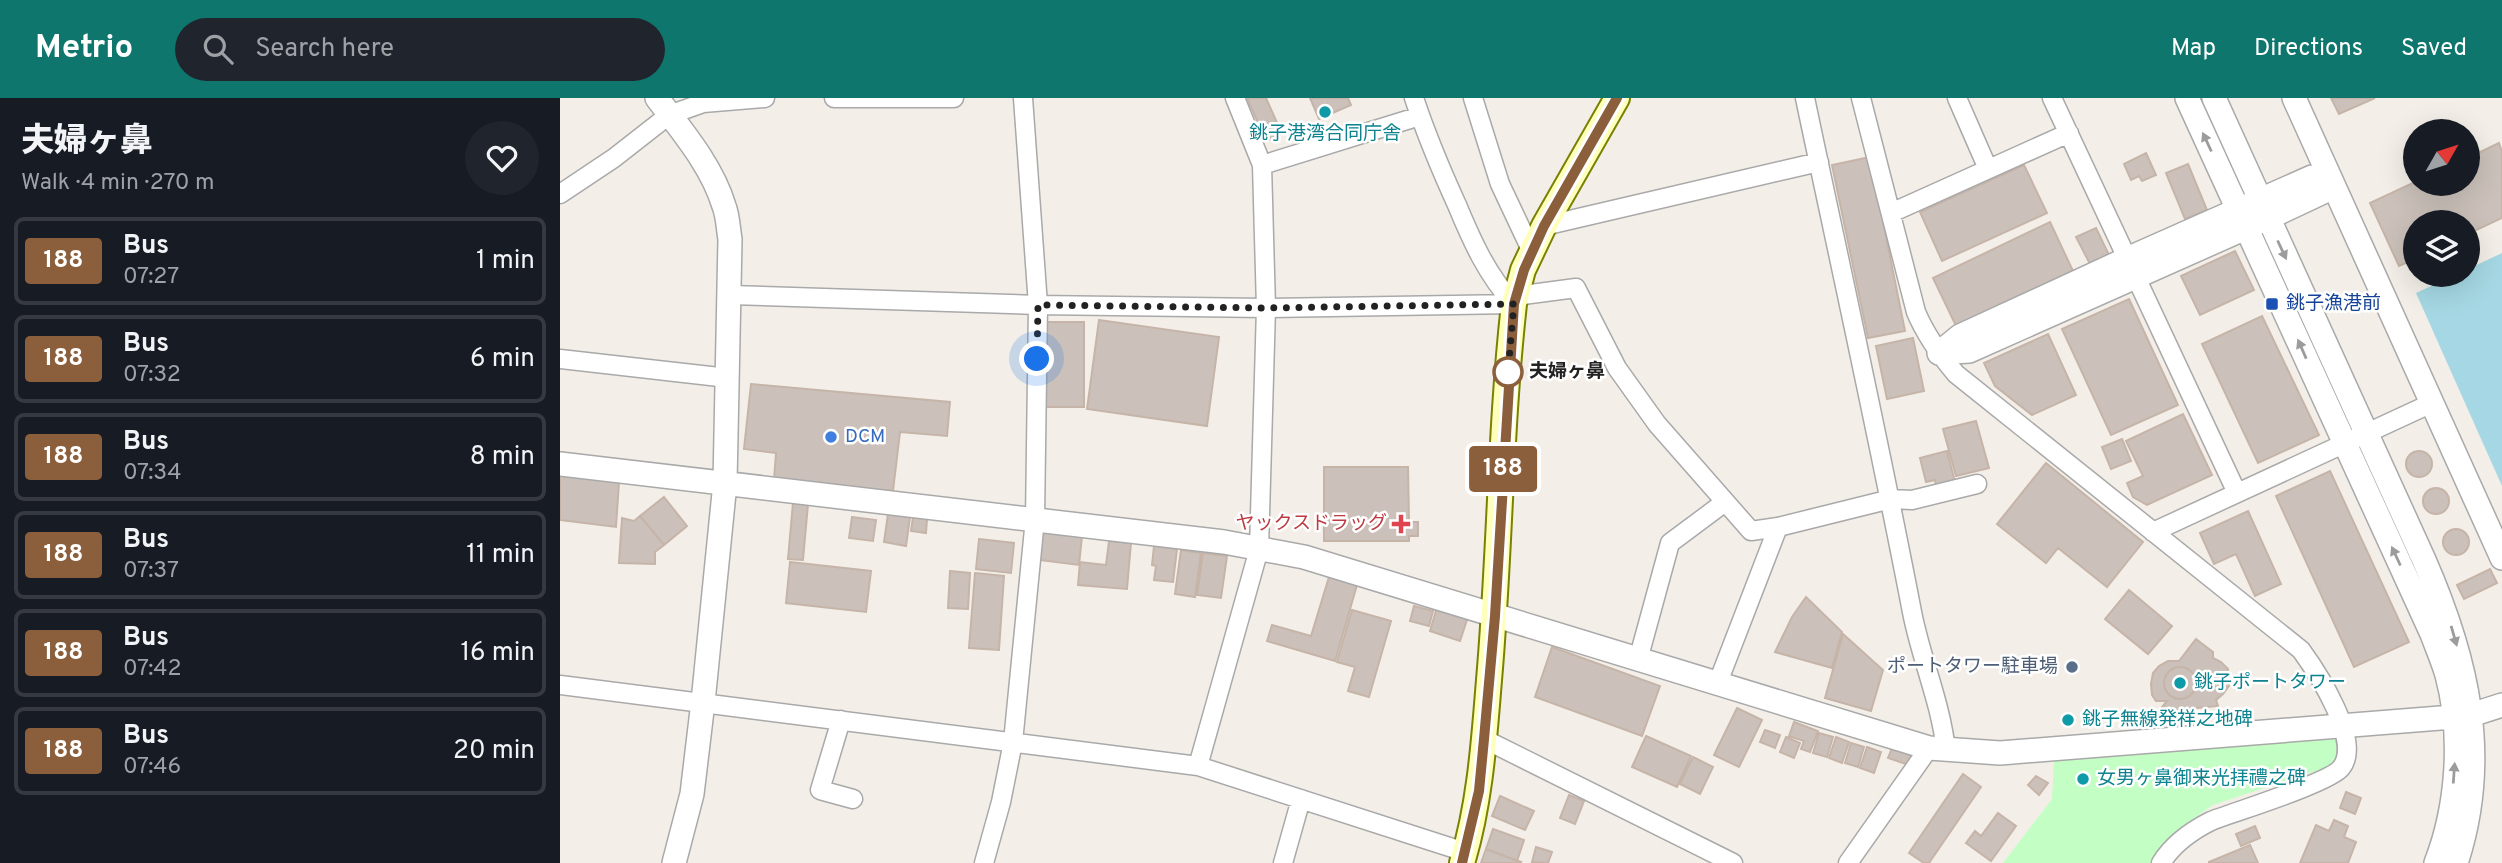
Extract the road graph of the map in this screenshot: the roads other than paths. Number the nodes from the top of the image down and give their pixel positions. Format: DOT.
graph roads {
  1 [pos="765,98"];
  2 [pos="834,98"];
  3 [pos="954,98"];
  4 [pos="1023,98"];
  5 [pos="1236,98"];
  6 [pos="1413,98"];
  7 [pos="1473,98"];
  8 [pos="1617,98"];
  9 [pos="1805,98"];
  10 [pos="1861,98"];
  11 [pos="1957,98"];
  12 [pos="2052,98"];
  13 [pos="2187,98"];
  14 [pos="2214,98"];
  15 [pos="2294,98"];
  16 [pos="663,106"];
  17 [pos="1420,116"];
  18 [pos="2068,133"];
  19 [pos="1819,162"];
  20 [pos="1262,165"];
  21 [pos="1989,169"];
  22 [pos="2330,179"];
  23 [pos="560,194"];
  24 [pos="2264,209"];
  25 [pos="1891,213"];
  26 [pos="2242,219"];
  27 [pos="1544,226"];
  28 [pos="1532,252"];
  29 [pos="2131,267"];
  30 [pos="730,295"];
  31 [pos="1515,300"];
  32 [pos="1038,305"];
  33 [pos="1266,308"];
  34 [pos="1939,354"];
  35 [pos="560,359"];
  36 [pos="729,378"];
  37 [pos="2432,403"];
  38 [pos="2366,433"];
  39 [pos="2344,444"];
  40 [pos="560,464"];
  41 [pos="725,483"];
  42 [pos="1977,484"];
  43 [pos="2236,493"];
  44 [pos="1891,499"];
  45 [pos="1725,502"];
  46 [pos="1035,519"];
  47 [pos="1778,527"];
  48 [pos="2153,532"];
  49 [pos="1259,549"];
  50 [pos="2502,558"];
  51 [pos="1495,616"];
  52 [pos="1638,660"];
  53 [pos="560,685"];
  54 [pos="1717,685"];
  55 [pos="704,702"];
  56 [pos="2502,705"];
  57 [pos="2462,716"];
  58 [pos="841,720"];
  59 [pos="2342,725"];
  60 [pos="1484,739"];
  61 [pos="1013,742"];
  62 [pos="1938,749"];
  63 [pos="1199,766"];
  64 [pos="853,799"];
  65 [pos="1301,799"];
  66 [pos="1464,857"];
  67 [pos="674,863"];
  68 [pos="984,863"];
  69 [pos="1283,863"];
  70 [pos="1732,863"];
  71 [pos="1848,863"];
  72 [pos="2161,863"];
  73 [pos="2436,863"];
  74 [pos="2456,863"];
  1 -- 16 [label="street"];
  2 -- 3 [label="street"];
  4 -- 32 [label="street"];
  5 -- 20 [label="street"];
  6 -- 17 [label="street"];
  7 -- 28 [label="street"];
  8 -- 27 [label="main road"];
  9 -- 19 [label="street"];
  10 -- 25 [label="street"];
  11 -- 21 [label="street"];
  12 -- 18 [label="street"];
  26 -- 13 [label="street, one-way"];
  14 -- 24 [label="street"];
  15 -- 22 [label="street"];
  16 -- 23 [label="street"];
  16 -- 30 [label="street"];
  17 -- 20 [label="street"];
  17 -- 31 [label="street"];
  18 -- 21 [label="street"];
  18 -- 29 [label="street"];
  19 -- 27 [label="street"];
  19 -- 44 [label="street"];
  20 -- 33 [label="street"];
  21 -- 25 [label="street"];
  22 -- 24 [label="street"];
  22 -- 37 [label="street"];
  24 -- 26 [label="street"];
  24 -- 38 [label="street, one-way"];
  25 -- 34 [label="street"];
  26 -- 29 [label="street"];
  39 -- 26 [label="street, one-way"];
  27 -- 28 [label="main road"];
  28 -- 31 [label="main road"];
  29 -- 34 [label="street"];
  29 -- 43 [label="street"];
  30 -- 32 [label="street"];
  30 -- 36 [label="street"];
  31 -- 33 [label="street"];
  31 -- 45 [label="street"];
  31 -- 51 [label="main road"];
  32 -- 33 [label="street"];
  32 -- 46 [label="street"];
  33 -- 49 [label="street"];
  34 -- 48 [label="street"];
  35 -- 36 [label="street"];
  36 -- 41 [label="street"];
  37 -- 38 [label="street"];
  37 -- 50 [label="street"];
  38 -- 39 [label="street"];
  38 -- 57 [label="street, one-way"];
  39 -- 43 [label="street"];
  57 -- 39 [label="street, one-way"];
  40 -- 41 [label="street"];
  41 -- 46 [label="street"];
  41 -- 55 [label="street"];
  42 -- 44 [label="street"];
  43 -- 48 [label="street"];
  44 -- 47 [label="street"];
  44 -- 62 [label="street"];
  45 -- 47 [label="street"];
  45 -- 52 [label="street"];
  46 -- 49 [label="street"];
  46 -- 61 [label="street"];
  47 -- 54 [label="street"];
  48 -- 59 [label="street"];
  49 -- 51 [label="street"];
  49 -- 63 [label="street"];
  51 -- 52 [label="street"];
  51 -- 60 [label="main road"];
  52 -- 54 [label="street"];
  53 -- 55 [label="street"];
  54 -- 62 [label="street"];
  55 -- 58 [label="street"];
  55 -- 67 [label="street"];
  56 -- 57 [label="street"];
  57 -- 59 [label="street"];
  73 -- 57 [label="street, one-way"];
  57 -- 74 [label="street"];
  58 -- 61 [label="street"];
  58 -- 64 [label="street"];
  59 -- 62 [label="street"];
  59 -- 72 [label="street"];
  60 -- 66 [label="main road"];
  60 -- 70 [label="street"];
  61 -- 63 [label="street"];
  61 -- 68 [label="street"];
  62 -- 71 [label="street"];
  63 -- 65 [label="street"];
  65 -- 66 [label="street"];
  65 -- 69 [label="street"];
}
